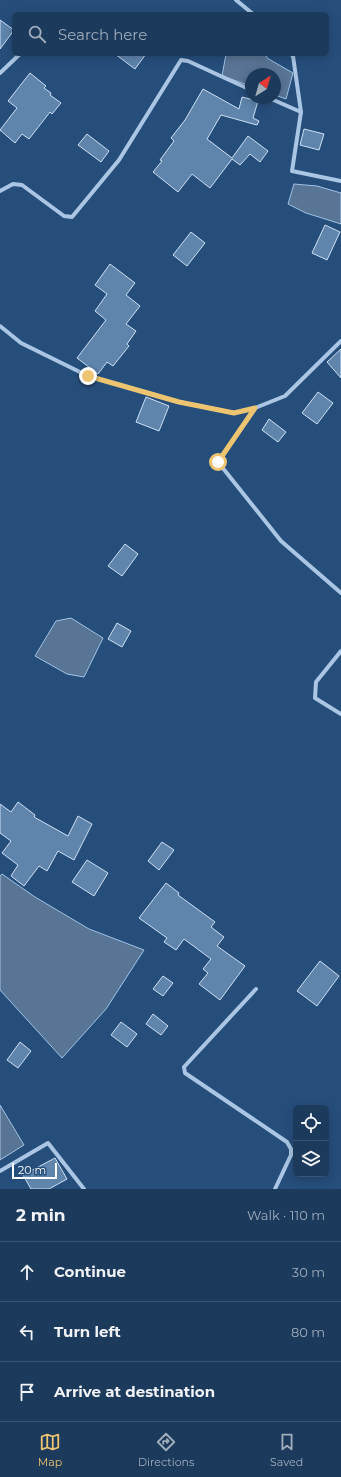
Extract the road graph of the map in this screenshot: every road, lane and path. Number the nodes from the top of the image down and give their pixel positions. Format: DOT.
graph roads {
  1 [pos="236,0"];
  2 [pos="251,12"];
  3 [pos="18,56"];
  4 [pos="293,56"];
  5 [pos="0,73"];
  6 [pos="245,87"];
  7 [pos="281,103"];
  8 [pos="301,112"];
  9 [pos="341,181"];
  10 [pos="0,190"];
  11 [pos="0,326"];
  12 [pos="341,341"];
  13 [pos="255,408"];
  14 [pos="341,593"];
  15 [pos="341,651"];
  16 [pos="341,714"];
  17 [pos="256,989"];
  18 [pos="0,1172"];
  19 [pos="84,1189"];
  20 [pos="275,1189"];
  1 -- 2 [label="street"];
  3 -- 5 [label="street"];
  4 -- 8 [label="street"];
  6 -- 10 [label="street"];
  7 -- 8 [label="street"];
  8 -- 9 [label="street"];
  11 -- 13 [label="street"];
  12 -- 13 [label="street"];
  13 -- 14 [label="street"];
  15 -- 16 [label="street"];
  17 -- 20 [label="street"];
  18 -- 19 [label="street"];
}
